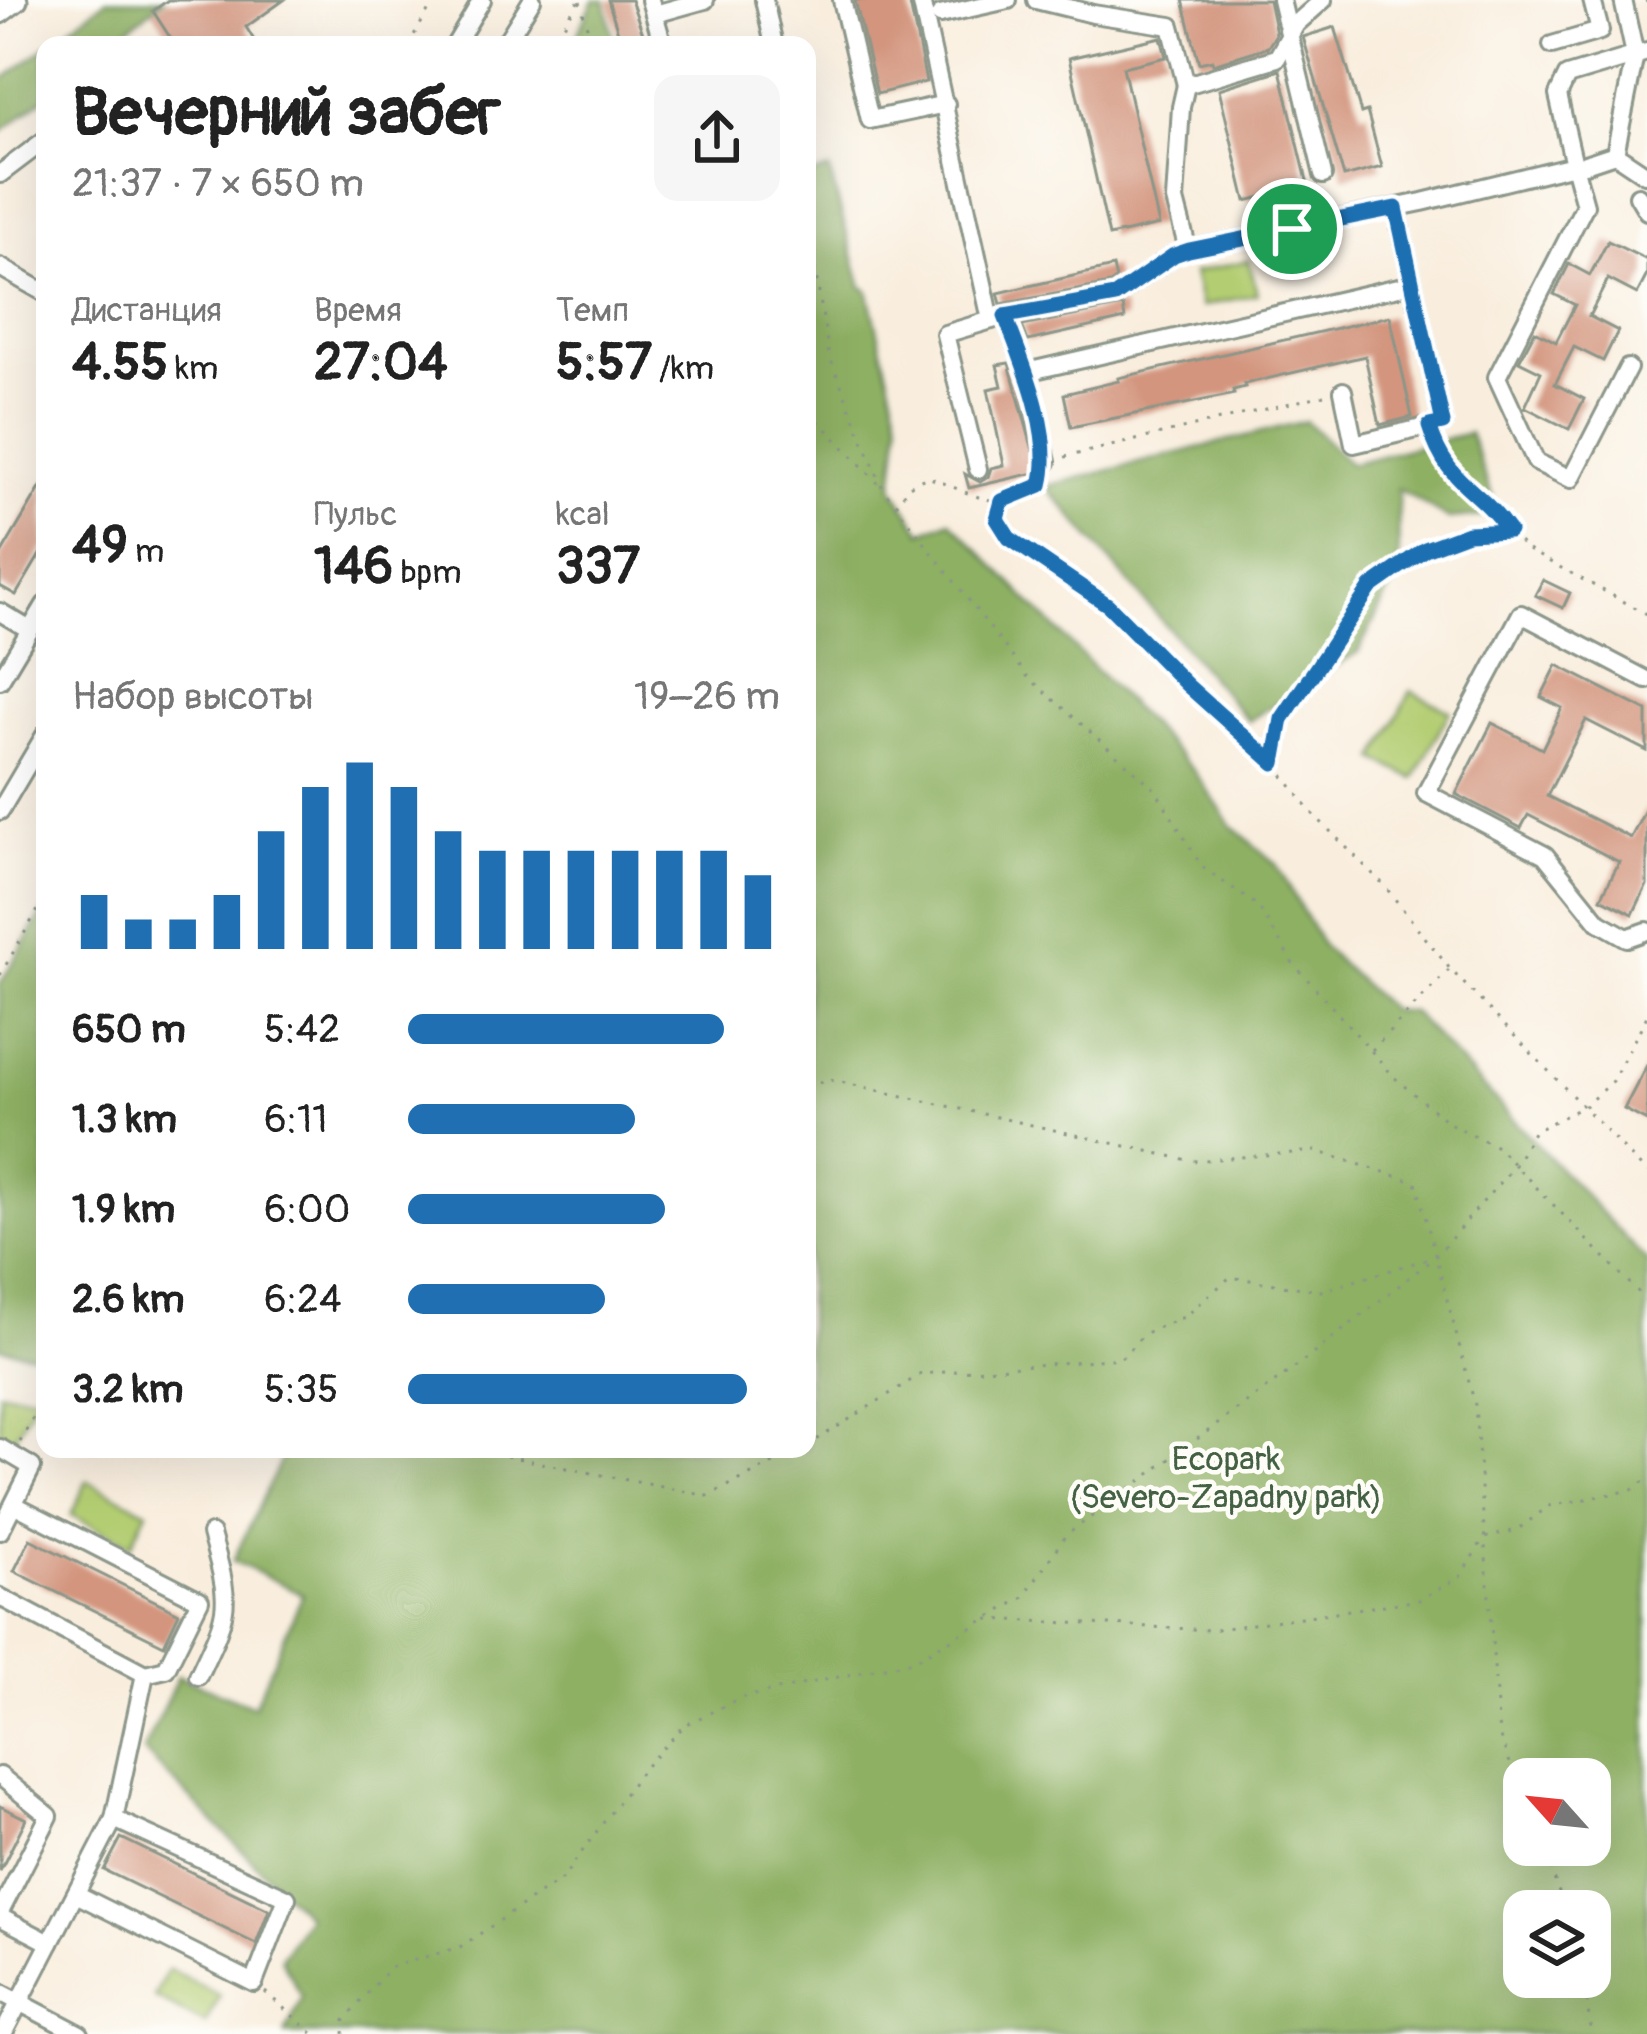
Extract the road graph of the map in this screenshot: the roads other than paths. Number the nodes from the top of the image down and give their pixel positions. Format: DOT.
graph roads {
  1 [pos="16,0"];
  2 [pos="482,0"];
  3 [pos="532,0"];
  4 [pos="705,0"];
  5 [pos="764,0"];
  6 [pos="842,0"];
  7 [pos="921,0"];
  8 [pos="1008,0"];
  9 [pos="1036,0"];
  10 [pos="1281,0"];
  11 [pos="1323,0"];
  12 [pos="1592,0"];
  13 [pos="1623,0"];
  14 [pos="652,7"];
  15 [pos="1091,7"];
  16 [pos="0,12"];
  17 [pos="940,15"];
  18 [pos="1289,35"];
  19 [pos="460,36"];
  20 [pos="510,36"];
  21 [pos="660,36"];
  22 [pos="772,36"];
  23 [pos="1552,45"];
  24 [pos="1641,54"];
  25 [pos="1186,86"];
  26 [pos="946,104"];
  27 [pos="36,147"];
  28 [pos="1615,154"];
  29 [pos="1580,165"];
  30 [pos="0,174"];
  31 [pos="1645,174"];
  32 [pos="1323,175"];
  33 [pos="1396,208"];
  34 [pos="1189,250"];
  35 [pos="0,268"];
  36 [pos="1412,284"];
  37 [pos="36,288"];
  38 [pos="998,318"];
  39 [pos="1628,368"];
  40 [pos="1026,372"];
  41 [pos="1343,391"];
  42 [pos="1047,462"];
  43 [pos="978,469"];
  44 [pos="0,612"];
  45 [pos="36,620"];
  46 [pos="30,630"];
  47 [pos="1,675"];
  48 [pos="1647,680"];
  49 [pos="36,750"];
  50 [pos="0,811"];
  51 [pos="1647,931"];
  52 [pos="7,1451"];
  53 [pos="15,1505"];
  54 [pos="0,1531"];
  55 [pos="211,1534"];
  56 [pos="227,1591"];
  57 [pos="0,1597"];
  58 [pos="200,1600"];
  59 [pos="145,1674"];
  60 [pos="198,1676"];
  61 [pos="0,1776"];
  62 [pos="114,1819"];
  63 [pos="76,1894"];
  64 [pos="0,1914"];
  65 [pos="50,1943"];
  66 [pos="0,1993"];
  67 [pos="20,2003"];
  68 [pos="3,2034"];
  69 [pos="80,2034"];
  1 -- 16 [label="main road"];
  2 -- 19 [label="street"];
  3 -- 20 [label="street"];
  4 -- 14 [label="street"];
  5 -- 22 [label="street"];
  6 -- 26 [label="street"];
  7 -- 26 [label="street"];
  8 -- 17 [label="street"];
  9 -- 15 [label="street"];
  10 -- 18 [label="street"];
  11 -- 18 [label="street"];
  12 -- 23 [label="street"];
  13 -- 24 [label="street"];
  14 -- 21 [label="street"];
  15 -- 25 [label="street"];
  18 -- 25 [label="street"];
  18 -- 32 [label="street"];
  24 -- 28 [label="street"];
  24 -- 29 [label="street"];
  25 -- 34 [label="street"];
  26 -- 38 [label="street"];
  27 -- 30 [label="street"];
  28 -- 29 [label="street"];
  28 -- 31 [label="street"];
  29 -- 33 [label="street"];
  29 -- 39 [label="street"];
  33 -- 34 [label="street"];
  33 -- 36 [label="street"];
  34 -- 38 [label="street"];
  35 -- 37 [label="street"];
  36 -- 40 [label="street"];
  36 -- 41 [label="street"];
  38 -- 40 [label="street"];
  38 -- 43 [label="street"];
  40 -- 42 [label="street"];
  44 -- 46 [label="street"];
  45 -- 46 [label="street"];
  46 -- 47 [label="street"];
  48 -- 51 [label="street"];
  49 -- 50 [label="street"];
  52 -- 53 [label="street"];
  53 -- 54 [label="street"];
  53 -- 58 [label="street"];
  55 -- 56 [label="street"];
  56 -- 58 [label="street"];
  56 -- 60 [label="street"];
  57 -- 59 [label="street"];
  58 -- 59 [label="street"];
  59 -- 62 [label="street"];
  61 -- 64 [label="street"];
  62 -- 63 [label="street"];
  62 -- 63 [label="street"];
  63 -- 65 [label="street"];
  64 -- 65 [label="street"];
  65 -- 67 [label="street"];
  66 -- 67 [label="street"];
  67 -- 68 [label="street"];
  67 -- 69 [label="street"];
}
